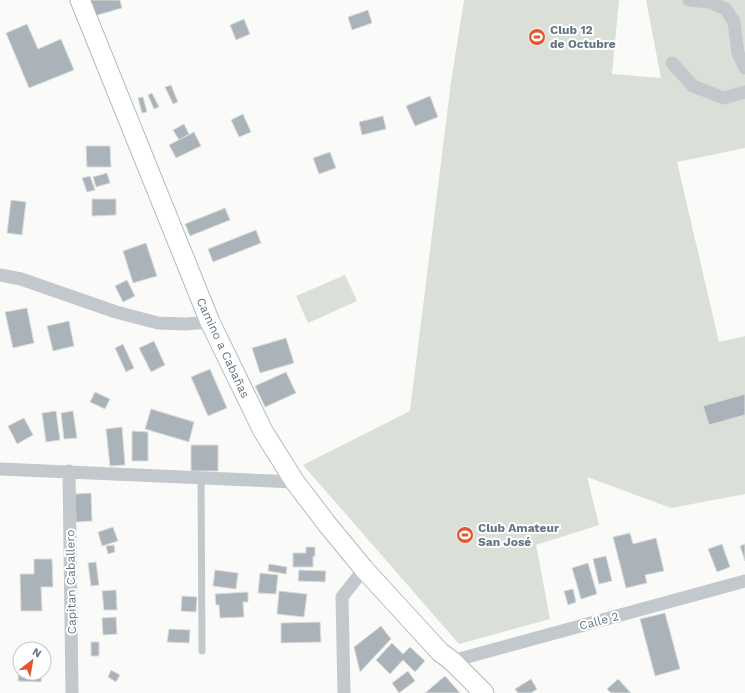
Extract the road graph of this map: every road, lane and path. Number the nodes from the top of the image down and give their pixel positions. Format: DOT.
graph roads {
  1 [pos="80,0"];
  2 [pos="689,0"];
  3 [pos="672,63"];
  4 [pos="745,68"];
  5 [pos="745,92"];
  6 [pos="0,275"];
  7 [pos="210,322"];
  8 [pos="0,469"];
  9 [pos="69,471"];
  10 [pos="201,477"];
  11 [pos="295,482"];
  12 [pos="364,569"];
  13 [pos="745,581"];
  14 [pos="202,651"];
  15 [pos="446,656"];
  16 [pos="72,693"];
  17 [pos="344,693"];
  18 [pos="484,693"];
  1 -- 7 [label="street, Camino a Cabañas"];
  2 -- 4 [label="street"];
  3 -- 5 [label="street"];
  6 -- 7 [label="street"];
  7 -- 11 [label="street, Camino a Cabañas"];
  8 -- 9 [label="street"];
  9 -- 10 [label="street"];
  9 -- 16 [label="street, Capitan Caballero"];
  10 -- 11 [label="street"];
  10 -- 14 [label="lane"];
  11 -- 12 [label="street, Camino a Cabañas"];
  12 -- 15 [label="street, Camino a Cabañas"];
  12 -- 17 [label="street"];
  13 -- 15 [label="street, Calle 2"];
  15 -- 18 [label="street, Camino a Cabañas"];
}
